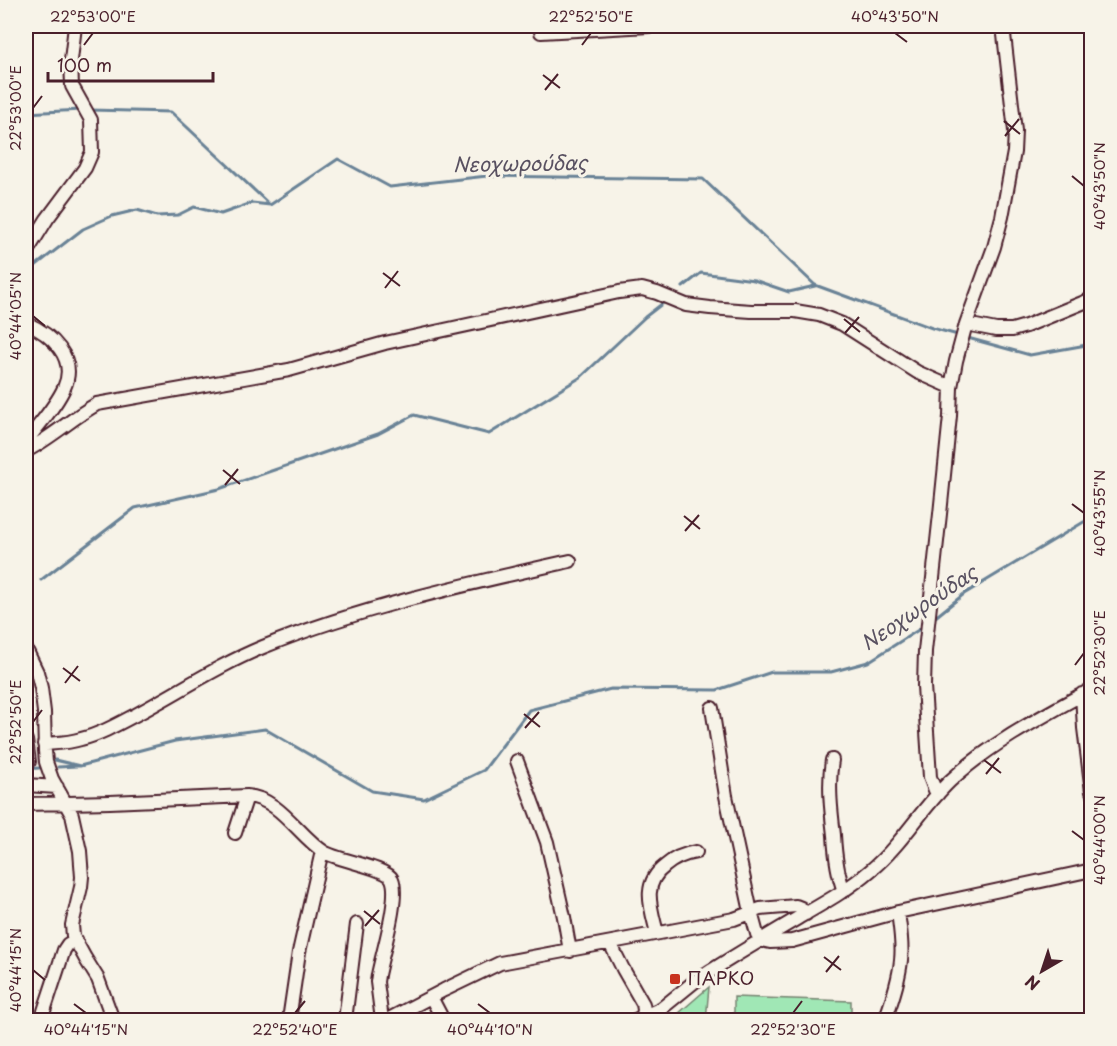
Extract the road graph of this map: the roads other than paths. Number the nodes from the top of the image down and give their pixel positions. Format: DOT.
graph roads {
  1 [pos="75,26"];
  2 [pos="649,26"];
  3 [pos="1003,26"];
  4 [pos="541,33"];
  5 [pos="26,252"];
  6 [pos="1092,299"];
  7 [pos="26,323"];
  8 [pos="966,324"];
  9 [pos="951,387"];
  10 [pos="26,442"];
  11 [pos="26,451"];
  12 [pos="570,561"];
  13 [pos="26,649"];
  14 [pos="1087,692"];
  15 [pos="712,708"];
  16 [pos="26,740"];
  17 [pos="44,744"];
  18 [pos="832,760"];
  19 [pos="517,761"];
  20 [pos="27,762"];
  21 [pos="46,762"];
  22 [pos="26,785"];
  23 [pos="57,788"];
  24 [pos="1092,792"];
  25 [pos="938,794"];
  26 [pos="247,796"];
  27 [pos="66,803"];
  28 [pos="26,804"];
  29 [pos="235,833"];
  30 [pos="322,851"];
  31 [pos="696,852"];
  32 [pos="1092,870"];
  33 [pos="844,891"];
  34 [pos="751,912"];
  35 [pos="898,912"];
  36 [pos="806,914"];
  37 [pos="357,924"];
  38 [pos="657,933"];
  39 [pos="761,940"];
  40 [pos="75,941"];
  41 [pos="610,943"];
  42 [pos="570,951"];
  43 [pos="430,997"];
  44 [pos="640,1019"];
  45 [pos="41,1020"];
  46 [pos="113,1020"];
  47 [pos="289,1020"];
  48 [pos="345,1020"];
  49 [pos="381,1020"];
  50 [pos="387,1020"];
  51 [pos="443,1020"];
  52 [pos="885,1020"];
  1 -- 5 [label="street"];
  2 -- 4 [label="street"];
  3 -- 8 [label="street"];
  6 -- 8 [label="street"];
  7 -- 10 [label="street"];
  8 -- 9 [label="street"];
  9 -- 11 [label="street"];
  9 -- 25 [label="street"];
  12 -- 17 [label="street"];
  13 -- 17 [label="street"];
  14 -- 24 [label="street"];
  14 -- 25 [label="street"];
  15 -- 34 [label="street"];
  16 -- 20 [label="street"];
  17 -- 21 [label="street"];
  18 -- 33 [label="street"];
  19 -- 42 [label="street"];
  20 -- 21 [label="street"];
  21 -- 23 [label="street"];
  22 -- 23 [label="street"];
  23 -- 27 [label="street"];
  25 -- 33 [label="street"];
  26 -- 27 [label="street"];
  26 -- 29 [label="street"];
  26 -- 30 [label="street"];
  27 -- 28 [label="street"];
  27 -- 40 [label="street"];
  30 -- 47 [label="street"];
  30 -- 49 [label="street"];
  31 -- 38 [label="street"];
  32 -- 35 [label="street"];
  33 -- 36 [label="street"];
  34 -- 36 [label="street"];
  34 -- 38 [label="street"];
  34 -- 39 [label="street"];
  35 -- 39 [label="street"];
  35 -- 52 [label="street"];
  36 -- 39 [label="street"];
  37 -- 48 [label="street"];
  38 -- 41 [label="street"];
  39 -- 44 [label="street"];
  40 -- 45 [label="street"];
  40 -- 46 [label="street"];
  41 -- 42 [label="street"];
  41 -- 44 [label="street"];
  42 -- 43 [label="street"];
  43 -- 50 [label="street"];
  43 -- 51 [label="street"];
}
